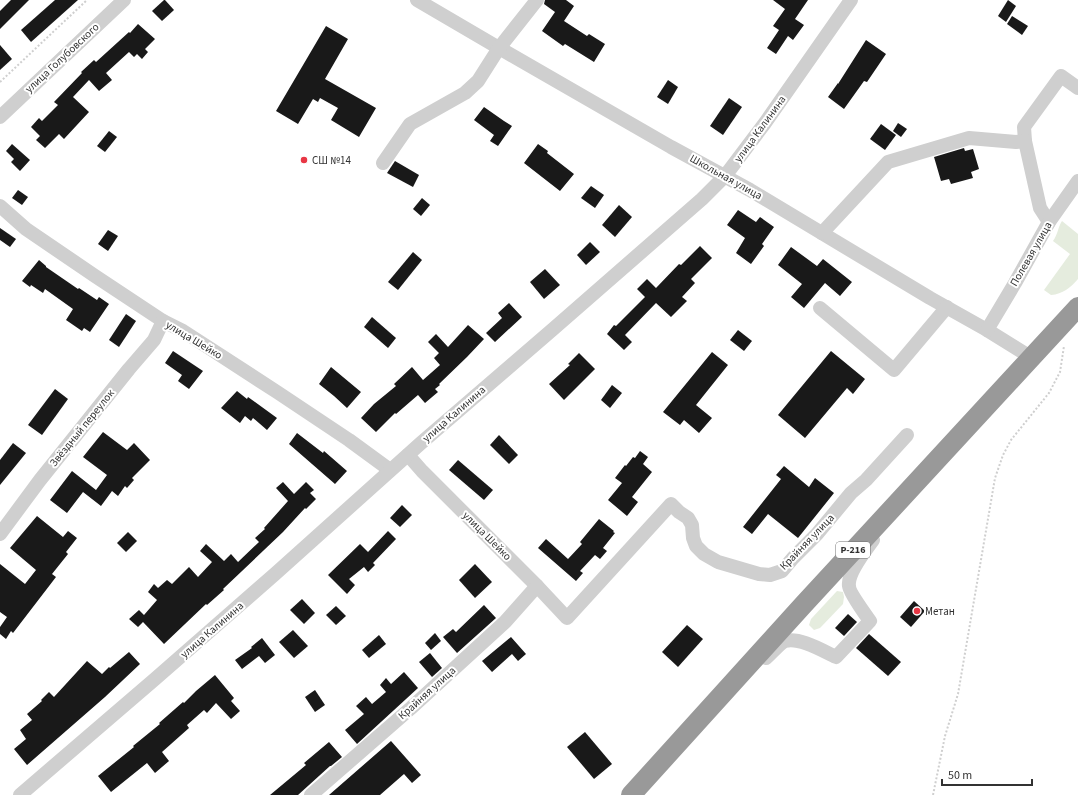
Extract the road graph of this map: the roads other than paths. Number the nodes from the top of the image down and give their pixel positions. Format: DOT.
graph roads {
  1 [pos="417,0"];
  2 [pos="537,0"];
  3 [pos="851,0"];
  4 [pos="121,1"];
  5 [pos="498,48"];
  6 [pos="1078,88"];
  7 [pos="0,117"];
  8 [pos="1025,140"];
  9 [pos="383,163"];
  10 [pos="725,176"];
  11 [pos="1078,182"];
  12 [pos="0,206"];
  13 [pos="1049,222"];
  14 [pos="822,233"];
  15 [pos="947,307"];
  16 [pos="1078,307"];
  17 [pos="820,308"];
  18 [pos="163,321"];
  19 [pos="987,330"];
  20 [pos="1032,358"];
  21 [pos="907,435"];
  22 [pos="408,455"];
  23 [pos="390,470"];
  24 [pos="899,502"];
  25 [pos="0,534"];
  26 [pos="537,586"];
  27 [pos="566,618"];
  28 [pos="735,680"];
  29 [pos="20,795"];
  30 [pos="311,795"];
  31 [pos="631,795"];
  1 -- 5 [label="street, Школьная улица"];
  2 -- 5 [label="street"];
  3 -- 10 [label="street, улица Калинина"];
  4 -- 7 [label="street, улица Голубовского"];
  5 -- 9 [label="street"];
  5 -- 10 [label="street, Школьная улица"];
  6 -- 8 [label="street"];
  8 -- 13 [label="street"];
  8 -- 14 [label="street"];
  10 -- 14 [label="street, Школьная улица"];
  10 -- 22 [label="street, улица Калинина"];
  11 -- 13 [label="street, Полевая улица"];
  12 -- 18 [label="street, улица Шейко"];
  13 -- 19 [label="street, Полевая улица"];
  14 -- 15 [label="street, Школьная улица"];
  15 -- 17 [label="street"];
  15 -- 19 [label="street, Школьная улица"];
  16 -- 20 [label="highway, Р-216"];
  18 -- 23 [label="street, улица Шейко"];
  18 -- 25 [label="street, Звёздный переулок"];
  19 -- 20 [label="street, Школьная улица"];
  20 -- 24 [label="highway, Р-216"];
  21 -- 27 [label="street, Крайняя улица"];
  22 -- 23 [label="street, улица Калинина"];
  22 -- 26 [label="street, улица Шейко"];
  23 -- 29 [label="street, улица Калинина"];
  24 -- 28 [label="highway, Р-216"];
  24 -- 28 [label="street"];
  26 -- 27 [label="street, улица Шейко"];
  26 -- 30 [label="street, Крайняя улица"];
  28 -- 31 [label="highway, Р-216"];
}
